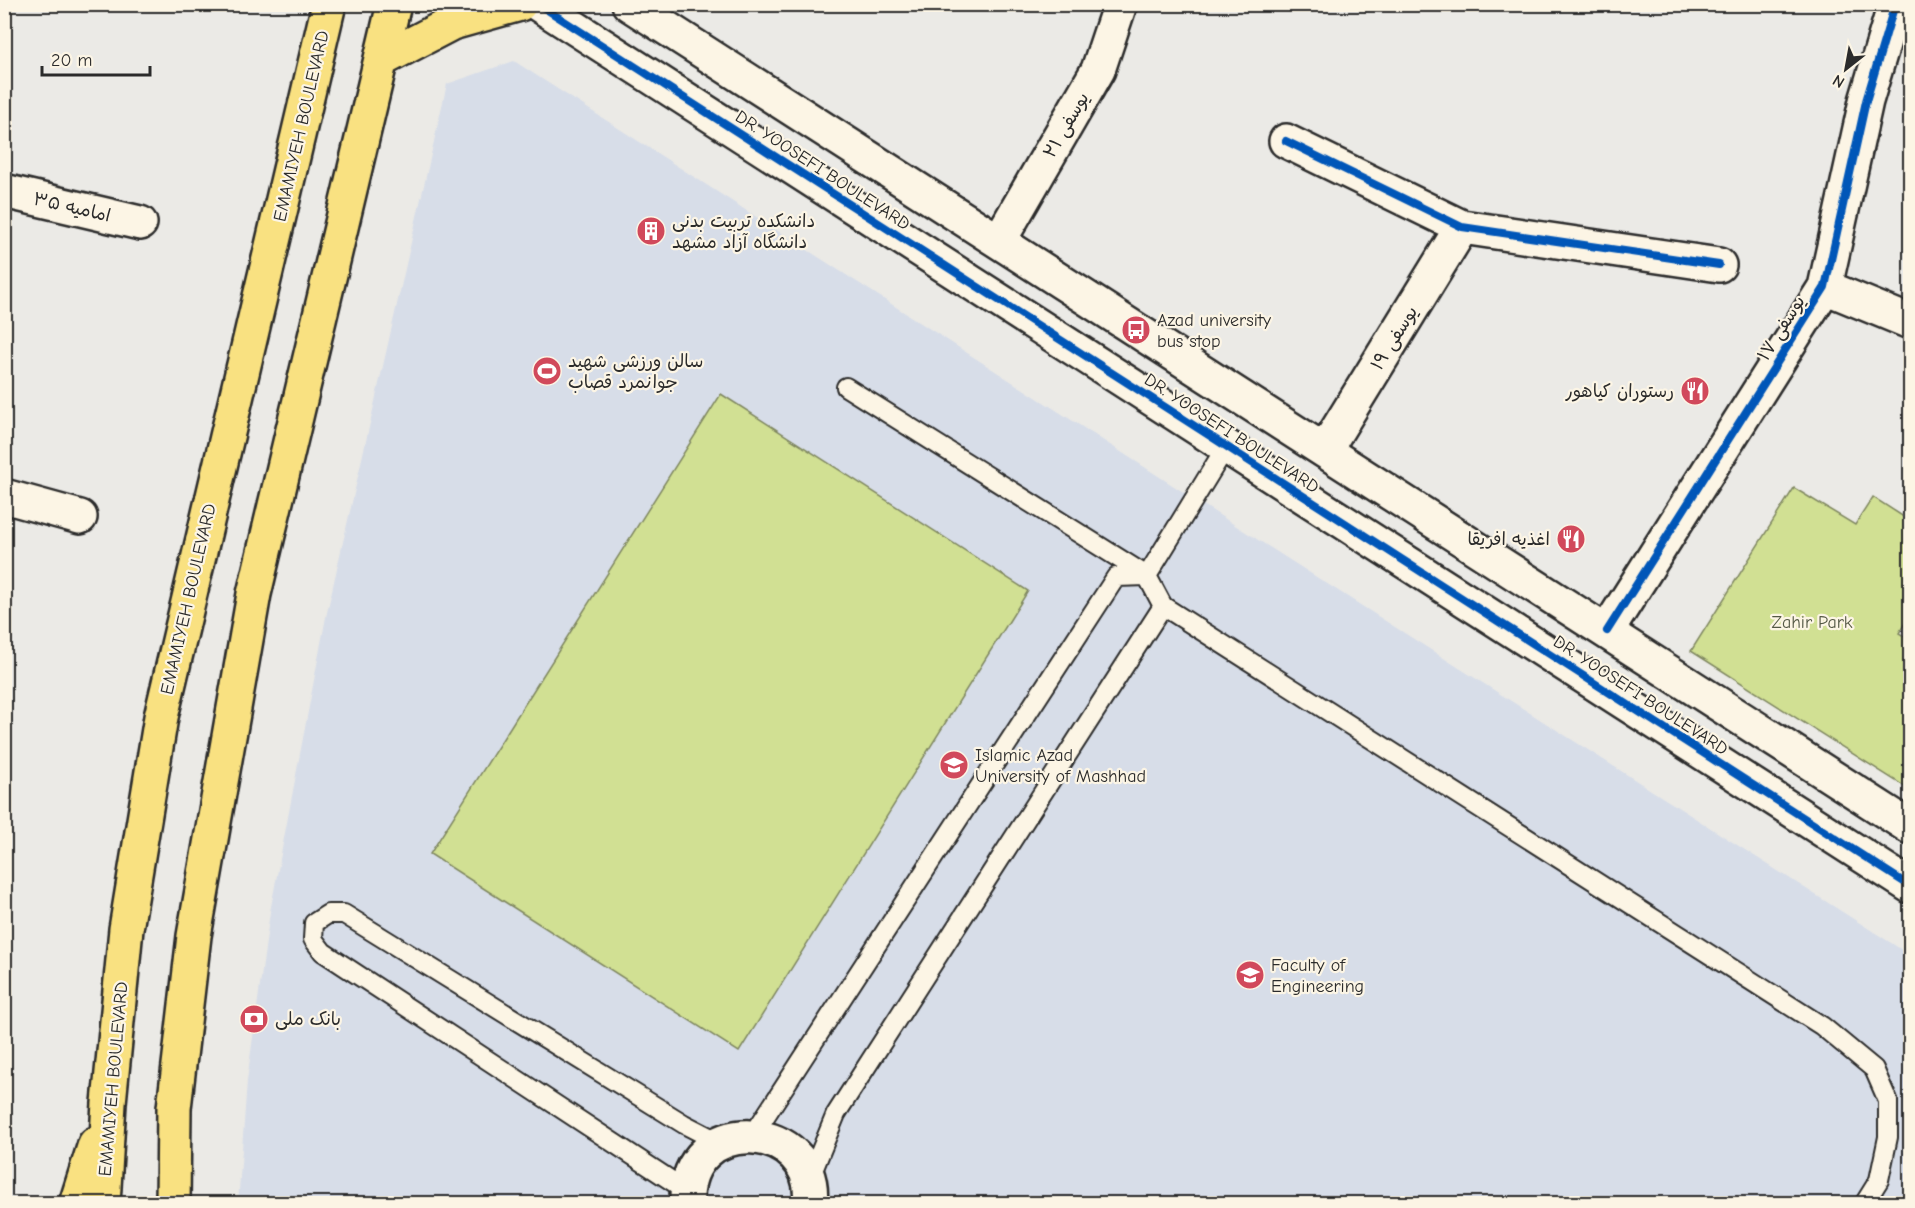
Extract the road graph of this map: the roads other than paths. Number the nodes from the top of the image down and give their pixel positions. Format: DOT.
graph roads {
  1 [pos="329,4"];
  2 [pos="394,4"];
  3 [pos="520,4"];
  4 [pos="538,4"];
  5 [pos="629,4"];
  6 [pos="1895,4"];
  7 [pos="1118,5"];
  8 [pos="381,60"];
  9 [pos="1286,141"];
  10 [pos="4,190"];
  11 [pos="140,223"];
  12 [pos="1462,227"];
  13 [pos="999,241"];
  14 [pos="1719,265"];
  15 [pos="1825,287"];
  16 [pos="1911,322"];
  17 [pos="846,387"];
  18 [pos="1226,447"];
  19 [pos="1325,450"];
  20 [pos="4,496"];
  21 [pos="80,517"];
  22 [pos="1147,576"];
  23 [pos="1163,606"];
  24 [pos="1607,631"];
  25 [pos="1911,827"];
  26 [pos="1911,886"];
  27 [pos="109,1103"];
  28 [pos="753,1135"];
  29 [pos="719,1142"];
  30 [pos="809,1192"];
  31 [pos="687,1197"];
  32 [pos="76,1203"];
  33 [pos="103,1203"];
  34 [pos="173,1203"];
  35 [pos="1864,1203"];
  1 -- 27 [label="main road, EMAMIYEH BOULEVARD"];
  2 -- 8 [label="main road"];
  3 -- 8 [label="main road"];
  4 -- 18 [label="street, DR. YOOSEFI BOULEVARD"];
  5 -- 13 [label="street, DR. YOOSEFI BOULEVARD"];
  6 -- 15 [label="street, یوسفی ۱۷"];
  7 -- 13 [label="street, یوسفی ۲۱"];
  8 -- 34 [label="main road"];
  9 -- 12 [label="street"];
  10 -- 11 [label="street, امامیه ۳۵"];
  12 -- 14 [label="street"];
  12 -- 19 [label="street, یوسفی ۱۹"];
  13 -- 19 [label="street, DR. YOOSEFI BOULEVARD"];
  15 -- 16 [label="street"];
  15 -- 24 [label="street, یوسفی ۱۷"];
  17 -- 22 [label="lane"];
  18 -- 22 [label="lane"];
  18 -- 26 [label="street, DR. YOOSEFI BOULEVARD"];
  19 -- 24 [label="street, DR. YOOSEFI BOULEVARD"];
  20 -- 21 [label="street"];
  22 -- 23 [label="lane"];
  22 -- 28 [label="lane"];
  23 -- 30 [label="lane"];
  23 -- 35 [label="lane"];
  24 -- 25 [label="street, DR. YOOSEFI BOULEVARD"];
  27 -- 32 [label="main road"];
  27 -- 33 [label="main road, EMAMIYEH BOULEVARD"];
  28 -- 29 [label="street"];
  28 -- 30 [label="street"];
  29 -- 31 [label="street"];
  29 -- 31 [label="lane"];
}
